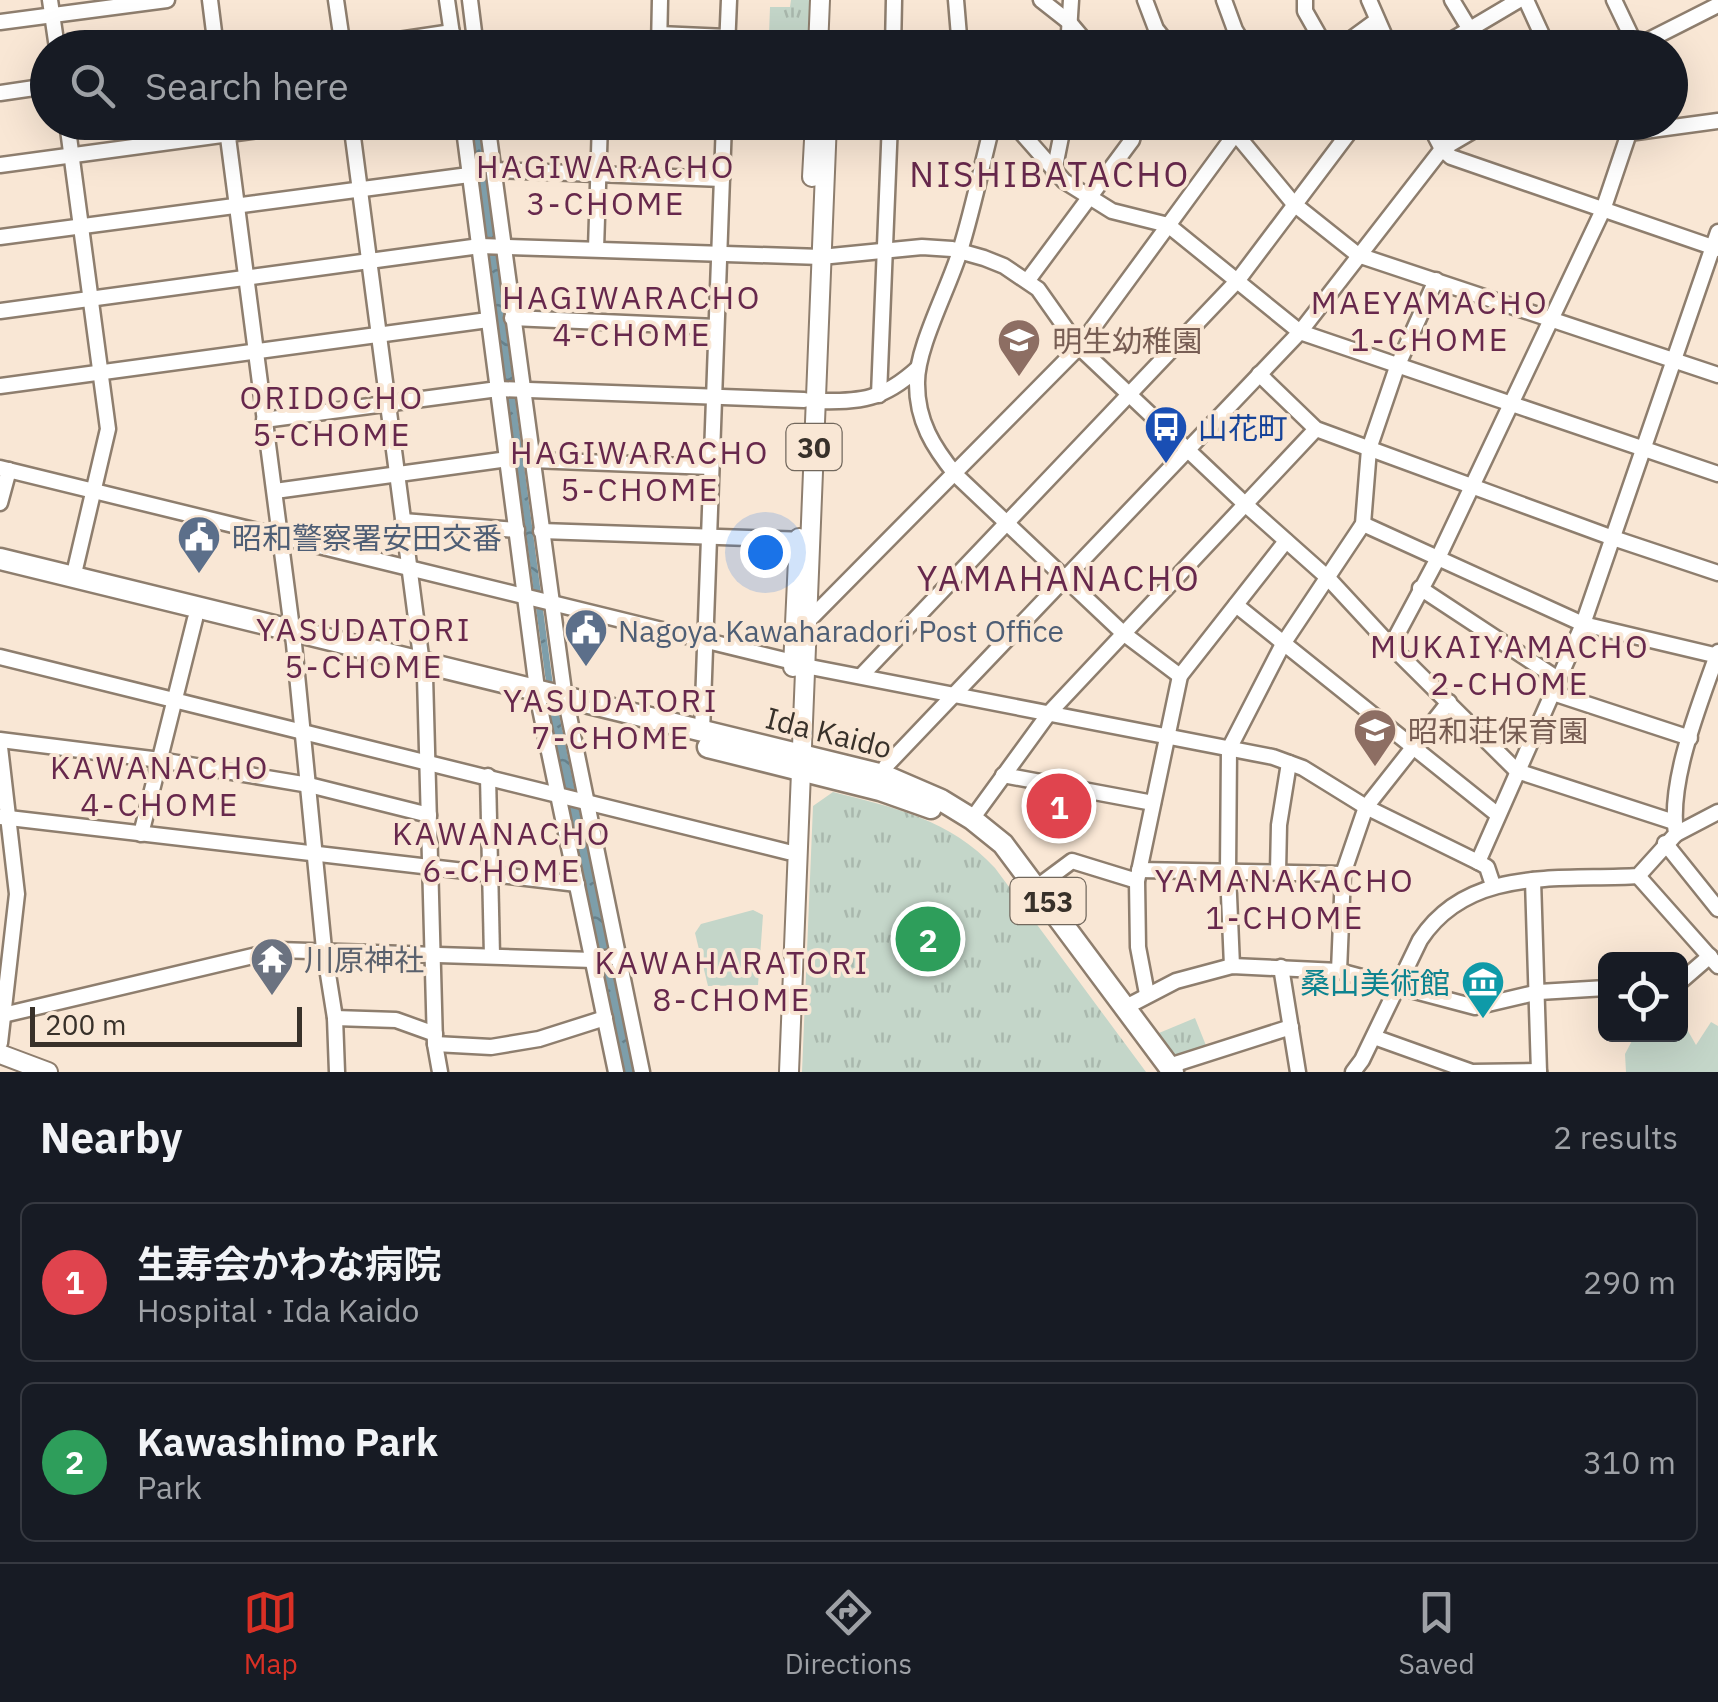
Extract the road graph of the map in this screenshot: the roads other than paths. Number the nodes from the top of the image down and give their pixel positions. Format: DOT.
graph roads {
  1 [pos="167,0"];
  2 [pos="210,0"];
  3 [pos="336,0"];
  4 [pos="447,0"];
  5 [pos="470,0"];
  6 [pos="660,0"];
  7 [pos="728,0"];
  8 [pos="820,0"];
  9 [pos="831,0"];
  10 [pos="894,0"];
  11 [pos="956,0"];
  12 [pos="1041,0"];
  13 [pos="1071,0"];
  14 [pos="1145,0"];
  15 [pos="1224,0"];
  16 [pos="1305,0"];
  17 [pos="1369,0"];
  18 [pos="1452,0"];
  19 [pos="1522,0"];
  20 [pos="1614,0"];
  21 [pos="1718,4"];
  22 [pos="1502,5"];
  23 [pos="52,8"];
  24 [pos="1376,21"];
  25 [pos="0,22"];
  26 [pos="1068,22"];
  27 [pos="214,30"];
  28 [pos="341,30"];
  29 [pos="452,30"];
  30 [pos="474,30"];
  31 [pos="659,30"];
  32 [pos="727,30"];
  33 [pos="819,30"];
  34 [pos="830,30"];
  35 [pos="893,30"];
  36 [pos="958,30"];
  37 [pos="1068,30"];
  38 [pos="1075,30"];
  39 [pos="1156,30"];
  40 [pos="1235,30"];
  41 [pos="1315,30"];
  42 [pos="1364,30"];
  43 [pos="1381,30"];
  44 [pos="1472,30"];
  45 [pos="1538,30"];
  46 [pos="1627,30"];
  47 [pos="1668,30"];
  48 [pos="30,88"];
  49 [pos="0,92"];
  50 [pos="1718,121"];
  51 [pos="1688,123"];
  52 [pos="70,140"];
  53 [pos="158,140"];
  54 [pos="229,140"];
  55 [pos="353,140"];
  56 [pos="465,140"];
  57 [pos="490,140"];
  58 [pos="599,140"];
  59 [pos="723,140"];
  60 [pos="814,140"];
  61 [pos="825,140"];
  62 [pos="889,140"];
  63 [pos="988,140"];
  64 [pos="1027,140"];
  65 [pos="1060,140"];
  66 [pos="1132,140"];
  67 [pos="1226,140"];
  68 [pos="1246,140"];
  69 [pos="1338,140"];
  70 [pos="1437,140"];
  71 [pos="1458,140"];
  72 [pos="1623,140"];
  73 [pos="1442,150"];
  74 [pos="72,155"];
  75 [pos="0,165"];
  76 [pos="494,170"];
  77 [pos="1054,172"];
  78 [pos="469,174"];
  79 [pos="598,176"];
  80 [pos="722,179"];
  81 [pos="360,189"];
  82 [pos="1090,197"];
  83 [pos="1294,204"];
  84 [pos="237,206"];
  85 [pos="1603,210"];
  86 [pos="1168,225"];
  87 [pos="80,226"];
  88 [pos="0,237"];
  89 [pos="1717,243"];
  90 [pos="503,245"];
  91 [pos="480,246"];
  92 [pos="596,249"];
  93 [pos="885,249"];
  94 [pos="960,252"];
  95 [pos="719,253"];
  96 [pos="1358,254"];
  97 [pos="815,257"];
  98 [pos="369,261"];
  99 [pos="245,278"];
  100 [pos="1028,280"];
  101 [pos="1238,280"];
  102 [pos="1436,280"];
  103 [pos="91,299"];
  104 [pos="0,311"];
  105 [pos="512,318"];
  106 [pos="1551,319"];
  107 [pos="488,320"];
  108 [pos="716,327"];
  109 [pos="1300,332"];
  110 [pos="378,334"];
  111 [pos="1080,347"];
  112 [pos="255,351"];
  113 [pos="1676,360"];
  114 [pos="1398,367"];
  115 [pos="918,368"];
  116 [pos="100,372"];
  117 [pos="1260,374"];
  118 [pos="1718,376"];
  119 [pos="0,386"];
  120 [pos="499,389"];
  121 [pos="521,389"];
  122 [pos="1129,394"];
  123 [pos="879,395"];
  124 [pos="714,396"];
  125 [pos="810,400"];
  126 [pos="1511,402"];
  127 [pos="388,404"];
  128 [pos="264,420"];
  129 [pos="1316,429"];
  130 [pos="1369,448"];
  131 [pos="1188,449"];
  132 [pos="1644,450"];
  133 [pos="508,459"];
  134 [pos="532,460"];
  135 [pos="40,461"];
  136 [pos="711,467"];
  137 [pos="4,469"];
  138 [pos="397,473"];
  139 [pos="956,474"];
  140 [pos="1718,474"];
  141 [pos="40,478"];
  142 [pos="1470,486"];
  143 [pos="94,491"];
  144 [pos="274,491"];
  145 [pos="0,503"];
  146 [pos="1246,505"];
  147 [pos="404,521"];
  148 [pos="1006,522"];
  149 [pos="1364,524"];
  150 [pos="517,530"];
  151 [pos="542,531"];
  152 [pos="280,536"];
  153 [pos="709,537"];
  154 [pos="1613,538"];
  155 [pos="805,540"];
  156 [pos="1286,541"];
  157 [pos="1438,558"];
  158 [pos="0,559"];
  159 [pos="410,568"];
  160 [pos="0,571"];
  161 [pos="1718,573"];
  162 [pos="1066,577"];
  163 [pos="73,578"];
  164 [pos="1328,578"];
  165 [pos="1420,588"];
  166 [pos="526,597"];
  167 [pos="551,602"];
  168 [pos="1236,606"];
  169 [pos="195,619"];
  170 [pos="808,620"];
  171 [pos="1583,624"];
  172 [pos="1123,634"];
  173 [pos="293,638"];
  174 [pos="706,640"];
  175 [pos="1283,644"];
  176 [pos="1391,646"];
  177 [pos="1718,655"];
  178 [pos="0,656"];
  179 [pos="799,664"];
  180 [pos="424,670"];
  181 [pos="860,676"];
  182 [pos="1180,676"];
  183 [pos="1556,686"];
  184 [pos="955,694"];
  185 [pos="552,701"];
  186 [pos="175,702"];
  187 [pos="1448,702"];
  188 [pos="1050,712"];
  189 [pos="304,732"];
  190 [pos="702,732"];
  191 [pos="1168,734"];
  192 [pos="1690,738"];
  193 [pos="1413,748"];
  194 [pos="1229,749"];
  195 [pos="0,753"];
  196 [pos="160,760"];
  197 [pos="796,763"];
  198 [pos="1289,763"];
  199 [pos="428,764"];
  200 [pos="1518,771"];
  201 [pos="488,776"];
  202 [pos="1002,776"];
  203 [pos="882,783"];
  204 [pos="309,786"];
  205 [pos="558,794"];
  206 [pos="584,800"];
  207 [pos="1153,803"];
  208 [pos="1366,807"];
  209 [pos="1718,812"];
  210 [pos="429,814"];
  211 [pos="1498,816"];
  212 [pos="4,818"];
  213 [pos="972,819"];
  214 [pos="1672,833"];
  215 [pos="141,834"];
  216 [pos="788,852"];
  217 [pos="316,854"];
  218 [pos="1478,862"];
  219 [pos="432,867"];
  220 [pos="1228,872"];
  221 [pos="1278,872"];
  222 [pos="489,874"];
  223 [pos="1344,874"];
  224 [pos="1138,876"];
  225 [pos="1638,876"];
  226 [pos="1533,880"];
  227 [pos="577,884"];
  228 [pos="1492,885"];
  229 [pos="1037,886"];
  230 [pos="1718,909"];
  231 [pos="324,950"];
  232 [pos="434,954"];
  233 [pos="5,955"];
  234 [pos="492,956"];
  235 [pos="618,956"];
  236 [pos="593,960"];
  237 [pos="1714,961"];
  238 [pos="1232,966"];
  239 [pos="1282,968"];
  240 [pos="1339,971"];
  241 [pos="1688,977"];
  242 [pos="1398,986"];
  243 [pos="1598,988"];
  244 [pos="1539,992"];
  245 [pos="1147,994"];
  246 [pos="1126,1007"];
  247 [pos="3,1015"];
  248 [pos="335,1018"];
  249 [pos="605,1018"];
  250 [pos="1291,1026"];
  251 [pos="1374,1037"];
  252 [pos="435,1039"];
  253 [pos="2,1056"];
  254 [pos="1167,1070"];
  255 [pos="1359,1070"];
  256 [pos="48,1072"];
  257 [pos="337,1072"];
  258 [pos="440,1072"];
  259 [pos="616,1072"];
  260 [pos="642,1072"];
  261 [pos="779,1072"];
  262 [pos="790,1072"];
  263 [pos="1298,1072"];
  264 [pos="1539,1072"];
  1 -- 23 [label="street"];
  2 -- 27 [label="street"];
  3 -- 28 [label="street"];
  4 -- 29 [label="street"];
  5 -- 30 [label="street"];
  6 -- 31 [label="street"];
  7 -- 32 [label="street"];
  8 -- 33 [label="main road"];
  9 -- 34 [label="main road"];
  10 -- 35 [label="street"];
  11 -- 36 [label="street"];
  12 -- 26 [label="street"];
  13 -- 26 [label="street"];
  14 -- 39 [label="street"];
  15 -- 40 [label="street"];
  16 -- 41 [label="street"];
  17 -- 24 [label="street"];
  18 -- 44 [label="street"];
  19 -- 22 [label="street"];
  19 -- 45 [label="street"];
  20 -- 46 [label="street"];
  21 -- 47 [label="street"];
  22 -- 44 [label="street"];
  23 -- 25 [label="street"];
  24 -- 42 [label="street"];
  24 -- 43 [label="street"];
  26 -- 37 [label="street"];
  26 -- 38 [label="street"];
  48 -- 49 [label="street"];
  50 -- 51 [label="street"];
  52 -- 74 [label="street"];
  53 -- 74 [label="street"];
  54 -- 84 [label="street"];
  55 -- 81 [label="street"];
  56 -- 78 [label="street"];
  57 -- 76 [label="street"];
  58 -- 79 [label="street"];
  59 -- 80 [label="street"];
  60 -- 97 [label="main road, 30"];
  61 -- 97 [label="main road, 30"];
  62 -- 93 [label="street"];
  63 -- 94 [label="street"];
  64 -- 77 [label="street"];
  65 -- 77 [label="street"];
  66 -- 82 [label="street"];
  67 -- 86 [label="street"];
  68 -- 83 [label="street"];
  69 -- 83 [label="street"];
  70 -- 73 [label="street"];
  71 -- 73 [label="street"];
  72 -- 85 [label="street"];
  73 -- 85 [label="street"];
  73 -- 96 [label="street"];
  74 -- 75 [label="street"];
  74 -- 87 [label="street"];
  76 -- 79 [label="street"];
  76 -- 90 [label="street"];
  77 -- 82 [label="street"];
  78 -- 81 [label="street"];
  78 -- 91 [label="street"];
  79 -- 80 [label="street"];
  79 -- 92 [label="street"];
  80 -- 95 [label="street"];
  81 -- 84 [label="street"];
  81 -- 98 [label="street"];
  82 -- 86 [label="street"];
  82 -- 100 [label="street"];
  83 -- 96 [label="street"];
  83 -- 101 [label="street"];
  84 -- 87 [label="street"];
  84 -- 99 [label="street"];
  85 -- 89 [label="street"];
  85 -- 106 [label="street"];
  86 -- 101 [label="street"];
  86 -- 111 [label="street"];
  87 -- 88 [label="street"];
  87 -- 103 [label="street"];
  89 -- 113 [label="street"];
  90 -- 91 [label="street"];
  90 -- 92 [label="street"];
  90 -- 105 [label="street"];
  91 -- 98 [label="street"];
  91 -- 107 [label="street"];
  92 -- 95 [label="street"];
  93 -- 94 [label="street"];
  93 -- 97 [label="street"];
  93 -- 123 [label="street"];
  94 -- 100 [label="street"];
  94 -- 115 [label="street"];
  95 -- 97 [label="street"];
  95 -- 108 [label="street"];
  96 -- 102 [label="street"];
  96 -- 109 [label="street"];
  97 -- 125 [label="main road, 30"];
  98 -- 99 [label="street"];
  98 -- 110 [label="street"];
  99 -- 103 [label="street"];
  99 -- 112 [label="street"];
  100 -- 111 [label="street"];
  101 -- 109 [label="street"];
  101 -- 122 [label="street"];
  102 -- 106 [label="street"];
  102 -- 114 [label="street"];
  103 -- 104 [label="street"];
  103 -- 116 [label="street"];
  105 -- 108 [label="street"];
  105 -- 121 [label="street"];
  106 -- 113 [label="street"];
  106 -- 126 [label="street"];
  107 -- 110 [label="street"];
  107 -- 120 [label="street"];
  108 -- 124 [label="street"];
  109 -- 114 [label="street"];
  109 -- 117 [label="street"];
  110 -- 112 [label="street"];
  110 -- 127 [label="street"];
  111 -- 122 [label="street"];
  111 -- 139 [label="street"];
  112 -- 116 [label="street"];
  112 -- 128 [label="street"];
  113 -- 118 [label="street"];
  113 -- 132 [label="street"];
  114 -- 126 [label="street"];
  114 -- 130 [label="street"];
  115 -- 123 [label="street"];
  115 -- 139 [label="street"];
  116 -- 119 [label="street"];
  116 -- 143 [label="street"];
  117 -- 129 [label="street"];
  117 -- 131 [label="street"];
  120 -- 121 [label="street"];
  120 -- 127 [label="street"];
  120 -- 133 [label="street"];
  121 -- 124 [label="street"];
  121 -- 134 [label="street"];
  122 -- 131 [label="street"];
  122 -- 148 [label="street"];
  123 -- 125 [label="street"];
  124 -- 125 [label="street"];
  124 -- 136 [label="street"];
  125 -- 155 [label="main road, 30"];
  126 -- 132 [label="street"];
  126 -- 142 [label="street"];
  127 -- 128 [label="street"];
  127 -- 138 [label="street"];
  128 -- 144 [label="street"];
  129 -- 130 [label="street"];
  129 -- 146 [label="street"];
  130 -- 142 [label="street"];
  130 -- 149 [label="street"];
  131 -- 146 [label="street"];
  131 -- 162 [label="street"];
  132 -- 140 [label="street"];
  132 -- 154 [label="street"];
  133 -- 138 [label="street"];
  133 -- 150 [label="street"];
  134 -- 136 [label="street"];
  134 -- 151 [label="street"];
  135 -- 141 [label="street"];
  136 -- 153 [label="street"];
  137 -- 141 [label="street"];
  137 -- 145 [label="street"];
  138 -- 144 [label="street"];
  138 -- 147 [label="street"];
  139 -- 148 [label="street"];
  139 -- 170 [label="street"];
  141 -- 143 [label="street"];
  142 -- 154 [label="street"];
  142 -- 157 [label="street"];
  143 -- 152 [label="street"];
  143 -- 163 [label="street"];
  144 -- 152 [label="street"];
  146 -- 156 [label="street"];
  146 -- 172 [label="street"];
  147 -- 150 [label="street"];
  147 -- 159 [label="street"];
  148 -- 162 [label="street"];
  148 -- 181 [label="street"];
  149 -- 157 [label="street"];
  149 -- 164 [label="street"];
  150 -- 166 [label="street"];
  151 -- 153 [label="street"];
  151 -- 167 [label="street"];
  152 -- 159 [label="street"];
  152 -- 173 [label="street"];
  153 -- 155 [label="street"];
  153 -- 174 [label="street"];
  154 -- 161 [label="street"];
  154 -- 171 [label="street"];
  155 -- 170 [label="main road, 30"];
  155 -- 179 [label="main road, 30"];
  156 -- 164 [label="street"];
  156 -- 168 [label="street"];
  157 -- 165 [label="street"];
  157 -- 171 [label="street"];
  158 -- 163 [label="highway, Ida Kaido / 153"];
  159 -- 166 [label="street"];
  159 -- 180 [label="street"];
  160 -- 169 [label="highway, Ida Kaido / 153"];
  162 -- 172 [label="street"];
  162 -- 184 [label="street"];
  163 -- 173 [label="highway, Ida Kaido / 153"];
  164 -- 175 [label="street"];
  164 -- 176 [label="street"];
  165 -- 176 [label="street"];
  165 -- 183 [label="street"];
  166 -- 167 [label="street"];
  166 -- 185 [label="street"];
  167 -- 174 [label="street"];
  167 -- 185 [label="street"];
  168 -- 175 [label="street"];
  168 -- 182 [label="street"];
  169 -- 173 [label="highway, Ida Kaido / 153"];
  169 -- 186 [label="street"];
  170 -- 179 [label="main road, 30"];
  171 -- 177 [label="street"];
  171 -- 183 [label="street"];
  172 -- 182 [label="street"];
  172 -- 188 [label="street"];
  173 -- 180 [label="highway, Ida Kaido / 153"];
  173 -- 189 [label="street"];
  174 -- 179 [label="street"];
  174 -- 190 [label="street"];
  175 -- 193 [label="street"];
  175 -- 194 [label="street"];
  176 -- 187 [label="street"];
  177 -- 192 [label="street"];
  178 -- 186 [label="street"];
  179 -- 181 [label="street"];
  179 -- 197 [label="main road, 30"];
  180 -- 185 [label="highway, Ida Kaido / 153"];
  180 -- 199 [label="street"];
  181 -- 184 [label="street"];
  182 -- 191 [label="street"];
  183 -- 192 [label="street"];
  183 -- 200 [label="street"];
  184 -- 188 [label="street"];
  184 -- 203 [label="street"];
  185 -- 190 [label="highway, Ida Kaido / 153"];
  185 -- 197 [label="highway, Ida Kaido / 153"];
  185 -- 205 [label="street"];
  185 -- 206 [label="street"];
  186 -- 189 [label="street"];
  186 -- 196 [label="street"];
  187 -- 193 [label="street"];
  187 -- 200 [label="street"];
  188 -- 191 [label="street"];
  188 -- 202 [label="street"];
  189 -- 199 [label="street"];
  189 -- 204 [label="street"];
  190 -- 197 [label="highway, Ida Kaido / 153"];
  191 -- 194 [label="street"];
  191 -- 207 [label="street"];
  192 -- 214 [label="street"];
  193 -- 208 [label="street"];
  193 -- 211 [label="street"];
  194 -- 198 [label="street"];
  194 -- 220 [label="street"];
  195 -- 196 [label="street"];
  195 -- 212 [label="street"];
  196 -- 204 [label="street"];
  196 -- 215 [label="street"];
  197 -- 203 [label="highway, Ida Kaido / 153"];
  197 -- 216 [label="main road, 30"];
  197 -- 262 [label="main road, 30"];
  198 -- 208 [label="street"];
  198 -- 221 [label="street"];
  199 -- 201 [label="street"];
  199 -- 210 [label="street"];
  200 -- 211 [label="street"];
  200 -- 214 [label="street"];
  201 -- 205 [label="street"];
  201 -- 222 [label="street"];
  202 -- 207 [label="street"];
  202 -- 213 [label="street"];
  203 -- 213 [label="highway, Ida Kaido / 153"];
  203 -- 254 [label="highway, Ida Kaido / 153"];
  204 -- 210 [label="street"];
  204 -- 217 [label="street"];
  205 -- 206 [label="street"];
  205 -- 227 [label="street"];
  206 -- 216 [label="street"];
  206 -- 235 [label="street"];
  207 -- 224 [label="street"];
  208 -- 218 [label="street"];
  208 -- 223 [label="street"];
  209 -- 214 [label="street"];
  210 -- 219 [label="street"];
  211 -- 218 [label="street"];
  212 -- 215 [label="street"];
  212 -- 233 [label="street"];
  213 -- 229 [label="highway, Ida Kaido / 153"];
  214 -- 225 [label="street"];
  214 -- 230 [label="street"];
  215 -- 217 [label="street"];
  216 -- 261 [label="main road, 30"];
  217 -- 219 [label="street"];
  217 -- 231 [label="street"];
  218 -- 228 [label="street"];
  219 -- 222 [label="street"];
  219 -- 232 [label="street"];
  220 -- 221 [label="street"];
  220 -- 224 [label="street"];
  220 -- 238 [label="street"];
  221 -- 223 [label="street"];
  222 -- 227 [label="street"];
  222 -- 234 [label="street"];
  223 -- 240 [label="street"];
  224 -- 229 [label="street"];
  224 -- 245 [label="street"];
  225 -- 226 [label="street"];
  225 -- 237 [label="street"];
  226 -- 228 [label="street"];
  226 -- 244 [label="street"];
  227 -- 236 [label="street"];
  228 -- 242 [label="street"];
  229 -- 246 [label="highway, Ida Kaido / 153"];
  231 -- 232 [label="street"];
  231 -- 247 [label="street"];
  231 -- 248 [label="street"];
  232 -- 234 [label="street"];
  232 -- 252 [label="street"];
  233 -- 247 [label="street"];
  234 -- 236 [label="street"];
  235 -- 236 [label="street"];
  235 -- 260 [label="street"];
  236 -- 249 [label="street"];
  237 -- 241 [label="street"];
  238 -- 239 [label="street"];
  238 -- 245 [label="street"];
  239 -- 240 [label="street"];
  239 -- 250 [label="street"];
  240 -- 242 [label="street"];
  242 -- 244 [label="street"];
  242 -- 251 [label="street"];
  243 -- 244 [label="street"];
  244 -- 264 [label="street"];
  245 -- 246 [label="street"];
  246 -- 254 [label="highway, Ida Kaido / 153"];
  247 -- 253 [label="street"];
  248 -- 252 [label="street"];
  248 -- 257 [label="street"];
  249 -- 252 [label="street"];
  249 -- 259 [label="street"];
  250 -- 254 [label="street"];
  250 -- 263 [label="street"];
  251 -- 255 [label="street"];
  251 -- 264 [label="street"];
  252 -- 258 [label="street"];
  253 -- 256 [label="main road"];
}
